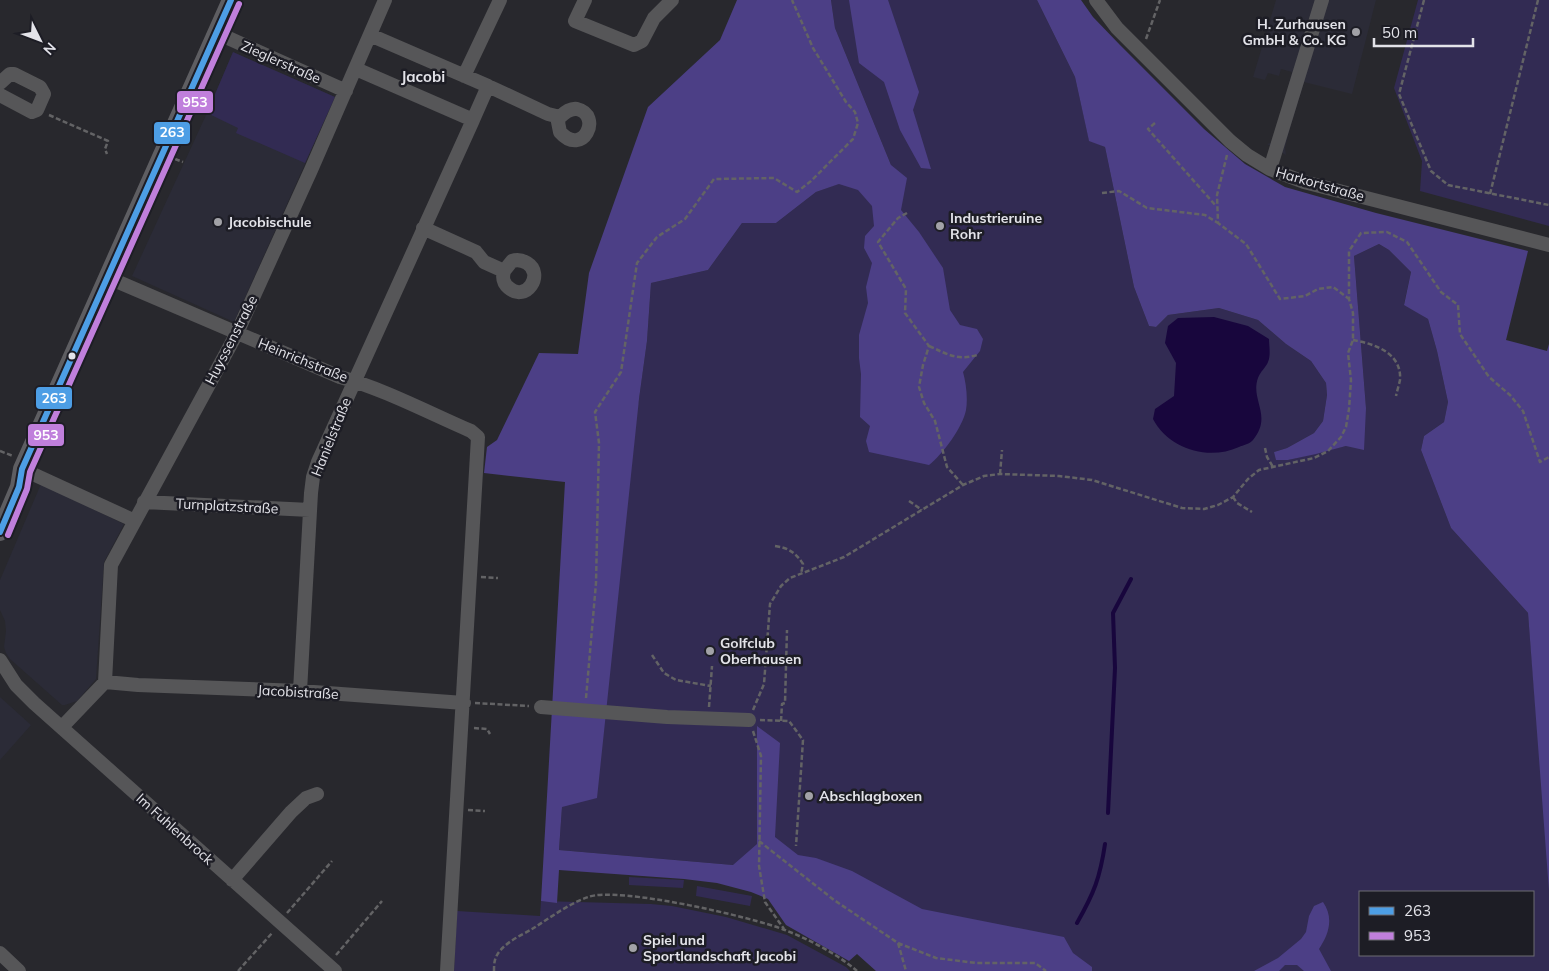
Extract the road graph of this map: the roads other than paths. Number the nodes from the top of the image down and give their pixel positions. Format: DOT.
graph roads {
  1 [pos="231,0"];
  2 [pos="385,0"];
  3 [pos="500,0"];
  4 [pos="585,0"];
  5 [pos="672,0"];
  6 [pos="1096,0"];
  7 [pos="1322,0"];
  8 [pos="217,33"];
  9 [pos="370,35"];
  10 [pos="356,68"];
  11 [pos="464,76"];
  12 [pos="0,83"];
  13 [pos="488,86"];
  14 [pos="346,91"];
  15 [pos="0,95"];
  16 [pos="560,117"];
  17 [pos="473,120"];
  18 [pos="1270,169"];
  19 [pos="423,228"];
  20 [pos="1549,246"];
  21 [pos="504,270"];
  22 [pos="108,278"];
  23 [pos="237,333"];
  24 [pos="355,381"];
  25 [pos="22,469"];
  26 [pos="0,502"];
  27 [pos="144,502"];
  28 [pos="310,510"];
  29 [pos="135,521"];
  30 [pos="0,532"];
  31 [pos="0,660"];
  32 [pos="0,677"];
  33 [pos="105,682"];
  34 [pos="16,685"];
  35 [pos="300,691"];
  36 [pos="464,703"];
  37 [pos="541,707"];
  38 [pos="749,720"];
  39 [pos="62,727"];
  40 [pos="317,794"];
  41 [pos="232,880"];
  42 [pos="0,953"];
  43 [pos="331,968"];
  44 [pos="19,971"];
  45 [pos="447,971"];
  1 -- 8 [label="main road"];
  2 -- 9 [label="street, Huyssenstraße"];
  3 -- 11 [label="street"];
  4 -- 5 [label="street"];
  6 -- 18 [label="street, Harkortstraße"];
  7 -- 18 [label="street"];
  8 -- 14 [label="street, Zieglerstraße"];
  8 -- 22 [label="main road"];
  9 -- 10 [label="street, Huyssenstraße"];
  9 -- 11 [label="street"];
  10 -- 14 [label="street, Huyssenstraße"];
  10 -- 17 [label="street"];
  11 -- 13 [label="street"];
  12 -- 15 [label="street"];
  13 -- 16 [label="street"];
  13 -- 17 [label="street"];
  14 -- 23 [label="street, Huyssenstraße"];
  17 -- 19 [label="street, Hanielstraße"];
  18 -- 20 [label="street, Harkortstraße"];
  19 -- 21 [label="street"];
  19 -- 24 [label="street, Hanielstraße"];
  22 -- 23 [label="street, Heinrichstraße"];
  22 -- 25 [label="main road"];
  23 -- 24 [label="street, Heinrichstraße"];
  23 -- 27 [label="street, Huyssenstraße"];
  24 -- 28 [label="street, Hanielstraße"];
  24 -- 36 [label="street, Heinrichstraße"];
  25 -- 26 [label="main road"];
  25 -- 29 [label="street"];
  25 -- 30 [label="main road"];
  27 -- 28 [label="street, Turnplatzstraße"];
  27 -- 29 [label="street, Huyssenstraße"];
  28 -- 35 [label="street, Hanielstraße"];
  29 -- 33 [label="street, Huyssenstraße"];
  31 -- 34 [label="street, Im Fuhlenbrock"];
  32 -- 34 [label="street, Im Fuhlenbrock"];
  33 -- 35 [label="street, Jacobistraße"];
  33 -- 39 [label="street"];
  34 -- 39 [label="street, Im Fuhlenbrock"];
  35 -- 36 [label="street, Jacobistraße"];
  36 -- 45 [label="street"];
  37 -- 38 [label="street"];
  39 -- 41 [label="street, Im Fuhlenbrock"];
  40 -- 41 [label="street"];
  41 -- 43 [label="street, Im Fuhlenbrock"];
  42 -- 44 [label="street"];
}
